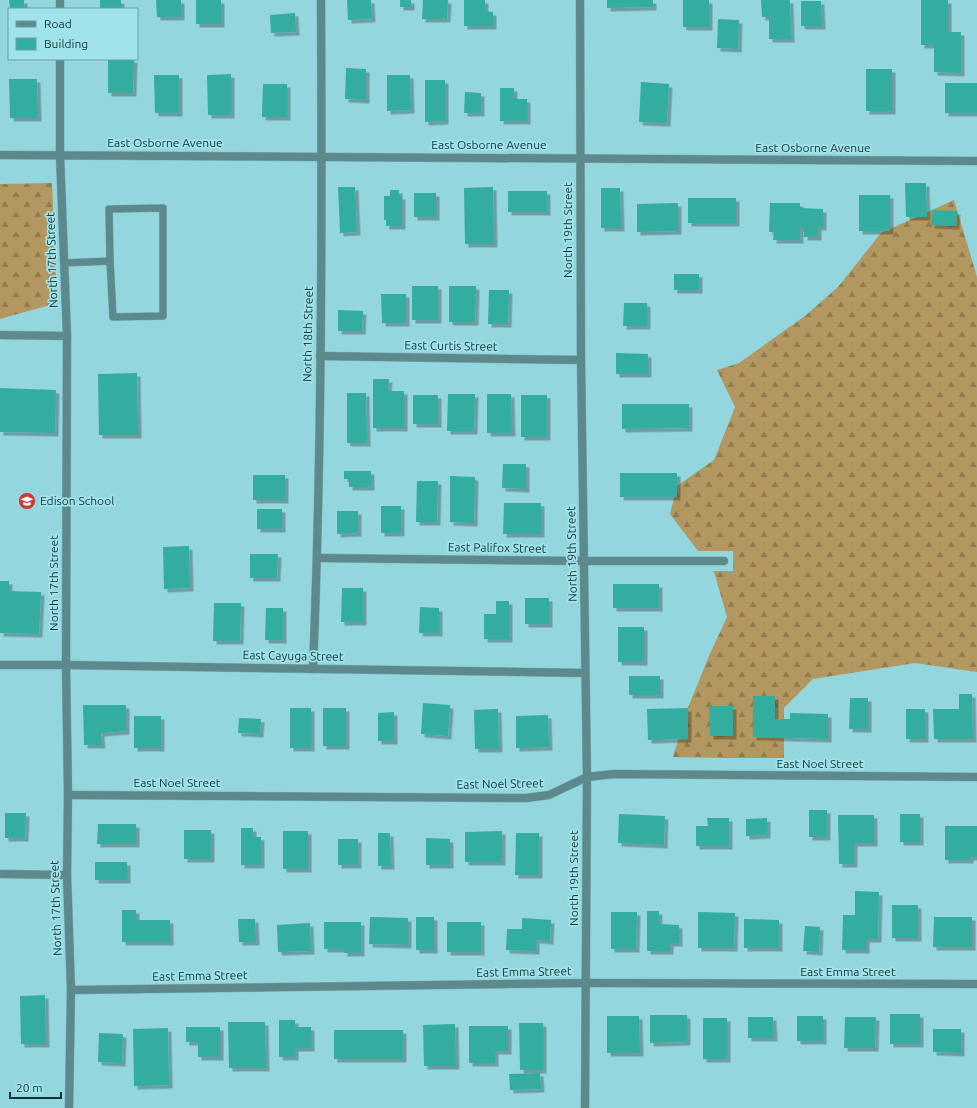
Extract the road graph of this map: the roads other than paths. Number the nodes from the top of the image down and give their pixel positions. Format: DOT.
graph roads {
  1 [pos="320,0"];
  2 [pos="580,0"];
  3 [pos="60,60"];
  4 [pos="0,155"];
  5 [pos="60,155"];
  6 [pos="321,156"];
  7 [pos="580,158"];
  8 [pos="977,161"];
  9 [pos="110,261"];
  10 [pos="64,263"];
  11 [pos="0,335"];
  12 [pos="67,336"];
  13 [pos="320,356"];
  14 [pos="581,360"];
  15 [pos="318,558"];
  16 [pos="584,561"];
  17 [pos="724,561"];
  18 [pos="0,665"];
  19 [pos="66,665"];
  20 [pos="313,669"];
  21 [pos="585,673"];
  22 [pos="587,777"];
  23 [pos="977,778"];
  24 [pos="68,795"];
  25 [pos="0,874"];
  26 [pos="67,875"];
  27 [pos="586,983"];
  28 [pos="977,984"];
  29 [pos="71,990"];
  30 [pos="69,1108"];
  31 [pos="585,1108"];
  1 -- 6 [label="street, North 18th Street"];
  2 -- 7 [label="street, North 19th Street"];
  3 -- 5 [label="street, North 17th Street"];
  4 -- 5 [label="street, East Osborne Avenue"];
  5 -- 6 [label="street, East Osborne Avenue"];
  5 -- 10 [label="street, North 17th Street"];
  6 -- 7 [label="street, East Osborne Avenue"];
  6 -- 13 [label="street, North 18th Street"];
  7 -- 8 [label="street, East Osborne Avenue"];
  7 -- 14 [label="street, North 19th Street"];
  9 -- 9 [label="lane"];
  9 -- 10 [label="lane"];
  10 -- 12 [label="street, North 17th Street"];
  11 -- 12 [label="street"];
  12 -- 19 [label="street, North 17th Street"];
  13 -- 14 [label="street, East Curtis Street"];
  13 -- 15 [label="street, North 18th Street"];
  14 -- 16 [label="street, North 19th Street"];
  15 -- 16 [label="street, East Palifox Street"];
  15 -- 20 [label="street, North 18th Street"];
  16 -- 17 [label="street, East Palifox Street"];
  16 -- 21 [label="street, North 19th Street"];
  18 -- 19 [label="street, East Cayuga Street"];
  19 -- 20 [label="street, East Cayuga Street"];
  19 -- 24 [label="street, North 17th Street"];
  20 -- 21 [label="street, East Cayuga Street"];
  21 -- 22 [label="street, North 19th Street"];
  22 -- 23 [label="street, East Noel Street"];
  22 -- 24 [label="street, East Noel Street"];
  22 -- 27 [label="street, North 19th Street"];
  24 -- 26 [label="street, North 17th Street"];
  25 -- 26 [label="street"];
  26 -- 29 [label="street, North 17th Street"];
  27 -- 28 [label="street, East Emma Street"];
  27 -- 29 [label="street, East Emma Street"];
  27 -- 31 [label="street, North 19th Street"];
  29 -- 30 [label="street, North 17th Street"];
}
